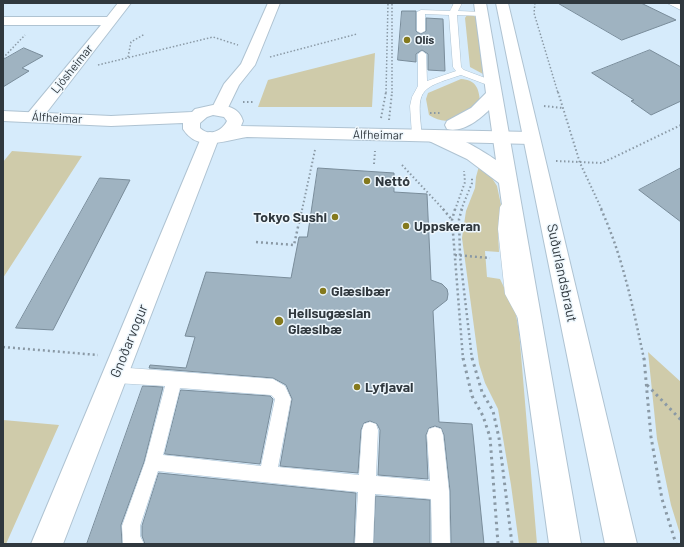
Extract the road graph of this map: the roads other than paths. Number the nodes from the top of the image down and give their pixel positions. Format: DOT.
graph roads {
  1 [pos="125,3"];
  2 [pos="274,3"];
  3 [pos="432,3"];
  4 [pos="458,3"];
  5 [pos="502,3"];
  6 [pos="670,3"];
  7 [pos="481,8"];
  8 [pos="681,8"];
  9 [pos="432,12"];
  10 [pos="453,13"];
  11 [pos="3,21"];
  12 [pos="110,21"];
  13 [pos="421,31"];
  14 [pos="422,54"];
  15 [pos="514,54"];
  16 [pos="461,72"];
  17 [pos="422,87"];
  18 [pos="494,88"];
  19 [pos="231,110"];
  20 [pos="3,116"];
  21 [pos="34,117"];
  22 [pos="195,117"];
  23 [pos="111,121"];
  24 [pos="453,125"];
  25 [pos="422,131"];
  26 [pos="500,132"];
  27 [pos="530,133"];
  28 [pos="209,135"];
  29 [pos="509,181"];
  30 [pos="119,366"];
  31 [pos="174,380"];
  32 [pos="370,430"];
  33 [pos="436,435"];
  34 [pos="153,462"];
  35 [pos="268,476"];
  36 [pos="368,485"];
  37 [pos="440,491"];
  38 [pos="48,544"];
  39 [pos="135,544"];
  40 [pos="364,544"];
  41 [pos="441,544"];
  42 [pos="565,544"];
  43 [pos="621,544"];
  1 -- 12 [label="street, Ljósheimar"];
  2 -- 19 [label="street"];
  3 -- 9 [label="lane"];
  4 -- 10 [label="lane"];
  5 -- 15 [label="street, Suðurlandsbraut"];
  6 -- 8 [label="lane"];
  7 -- 10 [label="lane"];
  7 -- 15 [label="street"];
  7 -- 18 [label="street"];
  9 -- 10 [label="lane"];
  9 -- 13 [label="lane"];
  10 -- 16 [label="lane"];
  11 -- 12 [label="street, Ljósheimar"];
  12 -- 21 [label="street, Ljósheimar"];
  14 -- 17 [label="lane"];
  15 -- 27 [label="street, Suðurlandsbraut"];
  16 -- 17 [label="lane"];
  16 -- 18 [label="lane"];
  17 -- 25 [label="lane"];
  18 -- 24 [label="street"];
  18 -- 26 [label="street"];
  19 -- 22 [label="street, Álfheimar"];
  19 -- 25 [label="street, Álfheimar"];
  19 -- 28 [label="street"];
  20 -- 21 [label="street, Álfheimar"];
  21 -- 23 [label="street, Álfheimar"];
  22 -- 23 [label="street, Álfheimar"];
  22 -- 28 [label="street"];
  23 -- 28 [label="street, Álfheimar"];
  24 -- 25 [label="street, Álfheimar"];
  24 -- 26 [label="street, Álfheimar"];
  25 -- 26 [label="street, Álfheimar"];
  25 -- 28 [label="street, Álfheimar"];
  25 -- 29 [label="street"];
  26 -- 27 [label="street, Álfheimar"];
  26 -- 29 [label="street"];
  27 -- 43 [label="street, Suðurlandsbraut"];
  28 -- 30 [label="street, Gnoðarvogur"];
  29 -- 42 [label="street"];
  30 -- 31 [label="lane"];
  30 -- 38 [label="street, Gnoðarvogur"];
  31 -- 34 [label="lane"];
  31 -- 35 [label="lane"];
  32 -- 36 [label="lane"];
  33 -- 37 [label="lane"];
  34 -- 35 [label="lane"];
  34 -- 39 [label="lane"];
  35 -- 36 [label="lane"];
  36 -- 37 [label="lane"];
  36 -- 40 [label="lane"];
  37 -- 41 [label="lane"];
}
